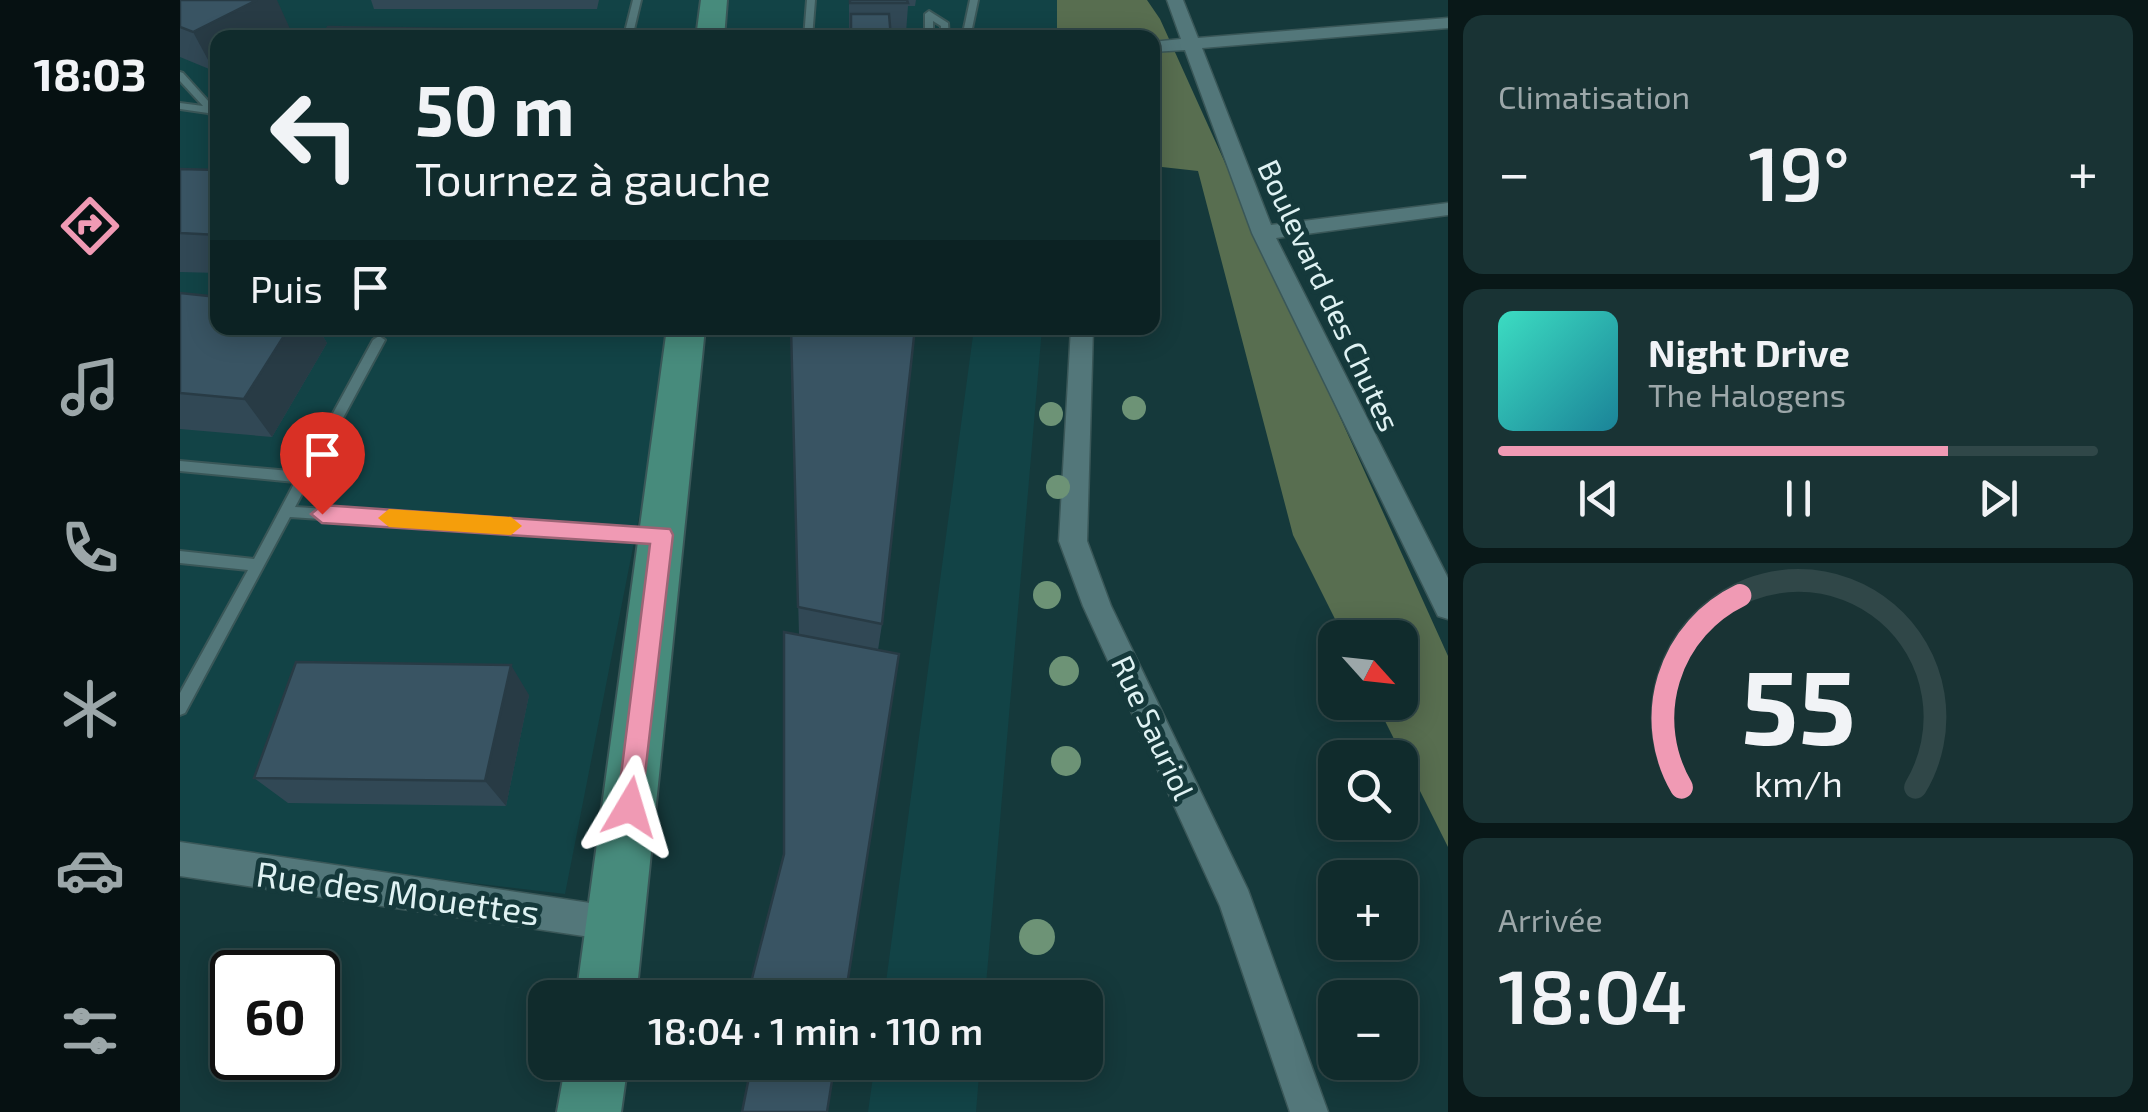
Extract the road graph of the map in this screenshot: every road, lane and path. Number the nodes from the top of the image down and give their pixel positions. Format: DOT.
graph roads {
  1 [pos="637,0"];
  2 [pos="714,0"];
  3 [pos="738,0"];
  4 [pos="811,0"];
  5 [pos="974,0"];
  6 [pos="1175,4"];
  7 [pos="1448,24"];
  8 [pos="630,30"];
  9 [pos="711,30"];
  10 [pos="736,30"];
  11 [pos="809,30"];
  12 [pos="929,30"];
  13 [pos="944,30"];
  14 [pos="968,30"];
  15 [pos="1191,44"];
  16 [pos="1160,46"];
  17 [pos="180,75"];
  18 [pos="180,106"];
  19 [pos="208,110"];
  20 [pos="1448,210"];
  21 [pos="1262,233"];
  22 [pos="685,335"];
  23 [pos="1082,335"];
  24 [pos="379,340"];
  25 [pos="180,466"];
  26 [pos="306,478"];
  27 [pos="288,512"];
  28 [pos="662,535"];
  29 [pos="180,556"];
  30 [pos="258,565"];
  31 [pos="1448,607"];
  32 [pos="180,708"];
  33 [pos="180,859"];
  34 [pos="617,924"];
  35 [pos="609,980"];
  36 [pos="594,1080"];
  37 [pos="590,1112"];
  38 [pos="1309,1112"];
  1 -- 8 [label="lane"];
  2 -- 9 [label="main road"];
  3 -- 10 [label="main road"];
  4 -- 11 [label="lane"];
  5 -- 14 [label="lane"];
  6 -- 15 [label="street, Boulevard des Chutes"];
  7 -- 15 [label="street"];
  12 -- 13 [label="lane"];
  15 -- 16 [label="street"];
  15 -- 21 [label="street, Boulevard des Chutes"];
  17 -- 19 [label="lane"];
  18 -- 19 [label="lane"];
  20 -- 21 [label="street"];
  21 -- 31 [label="street, Boulevard des Chutes"];
  22 -- 28 [label="main road"];
  23 -- 38 [label="street, Rue Sauriol"];
  24 -- 26 [label="lane"];
  25 -- 26 [label="lane"];
  26 -- 27 [label="lane"];
  27 -- 28 [label="lane"];
  27 -- 30 [label="lane"];
  28 -- 34 [label="main road"];
  29 -- 30 [label="lane"];
  30 -- 32 [label="lane"];
  33 -- 34 [label="street, Rue des Mouettes"];
  34 -- 35 [label="main road"];
  36 -- 37 [label="main road"];
}
